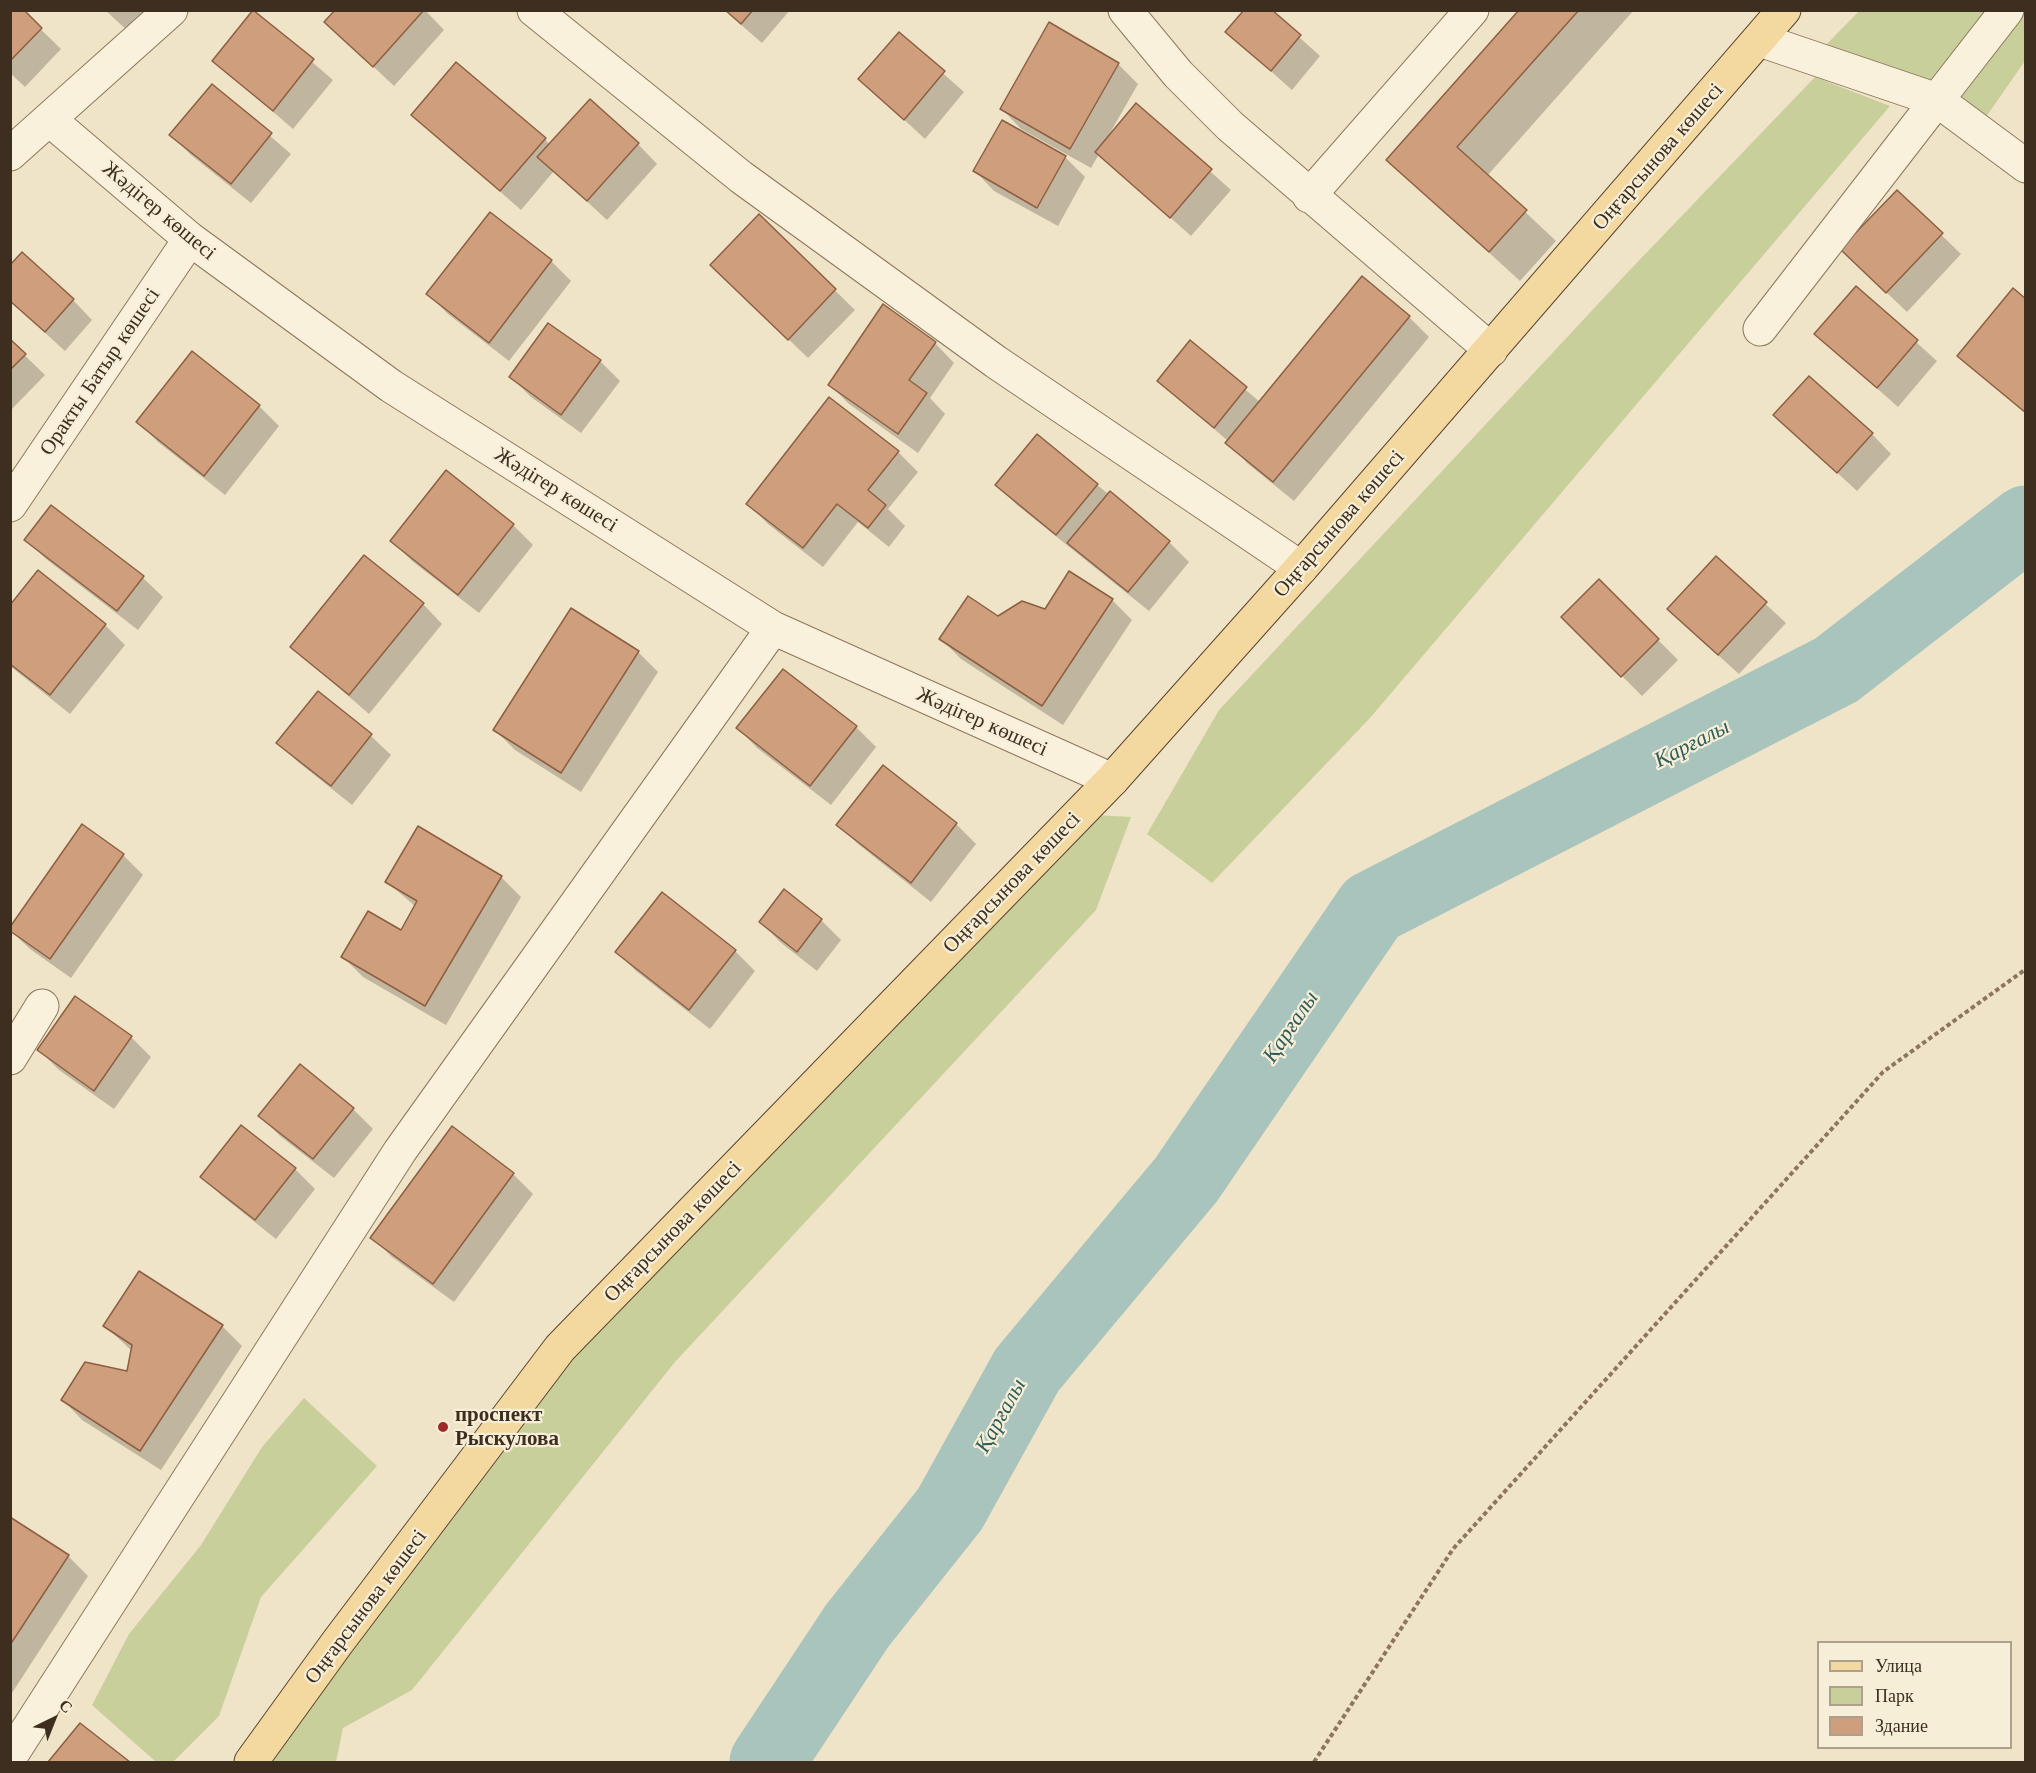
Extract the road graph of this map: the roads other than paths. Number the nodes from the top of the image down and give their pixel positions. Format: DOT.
graph roads {
  1 [pos="171,10"];
  2 [pos="534,10"];
  3 [pos="1125,10"];
  4 [pos="1472,10"];
  5 [pos="1784,10"];
  6 [pos="2007,10"];
  7 [pos="1760,40"];
  8 [pos="1937,100"];
  9 [pos="50,120"];
  10 [pos="10,154"];
  11 [pos="2025,166"];
  12 [pos="1309,196"];
  13 [pos="190,239"];
  14 [pos="1761,329"];
  15 [pos="1491,350"];
  16 [pos="10,505"];
  17 [pos="1301,568"];
  18 [pos="773,628"];
  19 [pos="1112,780"];
  20 [pos="42,1006"];
  21 [pos="10,1058"];
  22 [pos="10,1757"];
  23 [pos="251,1762"];
  1 -- 9 [label="street"];
  2 -- 17 [label="street"];
  3 -- 12 [label="street"];
  4 -- 12 [label="street"];
  5 -- 7 [label="main road, Оңғарсынова көшесі"];
  6 -- 8 [label="street"];
  7 -- 8 [label="street"];
  7 -- 15 [label="main road, Оңғарсынова көшесі"];
  8 -- 11 [label="street"];
  8 -- 14 [label="street"];
  9 -- 10 [label="street"];
  9 -- 13 [label="street, Жәдігер көшесі"];
  12 -- 15 [label="street"];
  13 -- 16 [label="street, Оракты Батыр көшесі"];
  13 -- 18 [label="street, Жәдігер көшесі"];
  15 -- 17 [label="main road, Оңғарсынова көшесі"];
  17 -- 19 [label="main road, Оңғарсынова көшесі"];
  18 -- 19 [label="street, Жәдігер көшесі"];
  18 -- 22 [label="street"];
  19 -- 23 [label="main road, Оңғарсынова көшесі"];
  20 -- 21 [label="street"];
}
